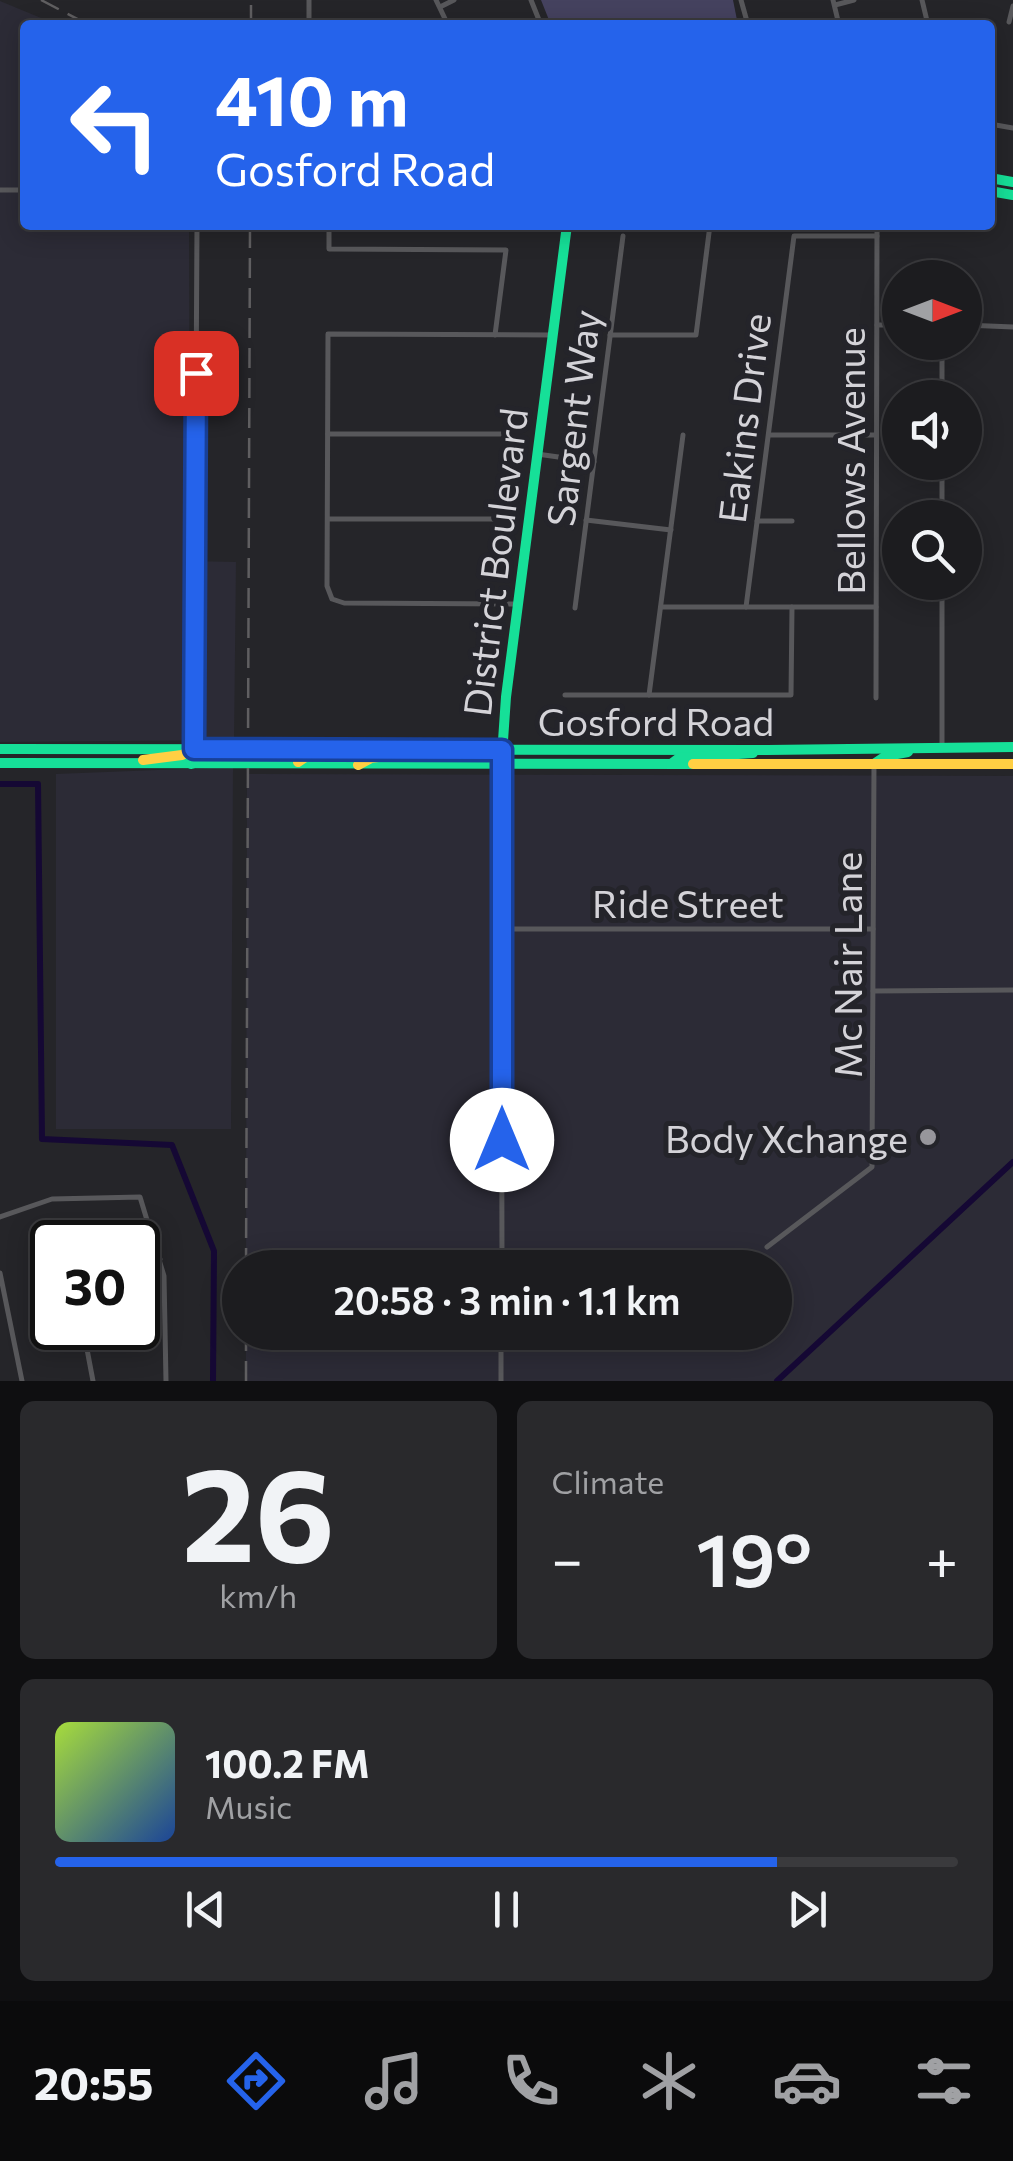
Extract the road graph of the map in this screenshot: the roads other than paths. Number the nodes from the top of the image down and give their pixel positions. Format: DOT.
graph roads {
  1 [pos="454,0"];
  2 [pos="854,0"];
  3 [pos="834,2"];
  4 [pos="438,4"];
  5 [pos="1012,4"];
  6 [pos="1009,22"];
  7 [pos="197,230"];
  8 [pos="328,230"];
  9 [pos="566,230"];
  10 [pos="709,230"];
  11 [pos="877,230"];
  12 [pos="623,236"];
  13 [pos="877,236"];
  14 [pos="876,325"];
  15 [pos="882,325"];
  16 [pos="982,326"];
  17 [pos="1013,328"];
  18 [pos="495,335"];
  19 [pos="553,335"];
  20 [pos="610,335"];
  21 [pos="328,434"];
  22 [pos="509,434"];
  23 [pos="683,435"];
  24 [pos="768,435"];
  25 [pos="876,435"];
  26 [pos="537,454"];
  27 [pos="594,462"];
  28 [pos="328,518"];
  29 [pos="498,519"];
  30 [pos="586,520"];
  31 [pos="757,521"];
  32 [pos="792,521"];
  33 [pos="670,530"];
  34 [pos="941,600"];
  35 [pos="518,604"];
  36 [pos="660,607"];
  37 [pos="746,607"];
  38 [pos="792,607"];
  39 [pos="575,608"];
  40 [pos="876,608"];
  41 [pos="565,695"];
  42 [pos="649,695"];
  43 [pos="876,698"];
  44 [pos="1013,747"];
  45 [pos="937,748"];
  46 [pos="0,749"];
  47 [pos="194,749"];
  48 [pos="243,749"];
  49 [pos="356,749"];
  50 [pos="426,749"];
  51 [pos="502,750"];
  52 [pos="767,750"];
  53 [pos="0,763"];
  54 [pos="134,764"];
  55 [pos="191,764"];
  56 [pos="294,764"];
  57 [pos="358,764"];
  58 [pos="502,764"];
  59 [pos="671,764"];
  60 [pos="874,764"];
  61 [pos="1013,764"];
  62 [pos="503,929"];
  63 [pos="873,929"];
  64 [pos="1013,990"];
  65 [pos="872,991"];
  66 [pos="0,1217"];
  67 [pos="147,1220"];
  68 [pos="767,1246"];
  69 [pos="502,1250"];
  70 [pos="160,1259"];
  71 [pos="0,1276"];
  72 [pos="87,1350"];
  73 [pos="502,1350"];
  74 [pos="22,1381"];
  75 [pos="93,1381"];
  76 [pos="166,1381"];
  77 [pos="501,1381"];
  1 -- 4 [label="street"];
  2 -- 3 [label="street"];
  5 -- 6 [label="street"];
  7 -- 47 [label="street"];
  8 -- 18 [label="street"];
  9 -- 19 [label="main road, District Boulevard"];
  10 -- 20 [label="street"];
  11 -- 13 [label="street, Bellows Avenue"];
  12 -- 20 [label="street, Sargent Way"];
  13 -- 14 [label="street, Bellows Avenue"];
  13 -- 24 [label="street, Eakins Drive"];
  14 -- 15 [label="street"];
  14 -- 25 [label="street, Bellows Avenue"];
  16 -- 17 [label="street"];
  18 -- 19 [label="street"];
  18 -- 21 [label="street"];
  19 -- 26 [label="main road, District Boulevard"];
  20 -- 27 [label="street, Sargent Way"];
  21 -- 22 [label="street"];
  21 -- 28 [label="street"];
  23 -- 33 [label="street"];
  24 -- 25 [label="street"];
  24 -- 31 [label="street, Eakins Drive"];
  25 -- 40 [label="street, Bellows Avenue"];
  26 -- 27 [label="street"];
  26 -- 35 [label="main road, District Boulevard"];
  27 -- 30 [label="street, Sargent Way"];
  28 -- 29 [label="street"];
  28 -- 35 [label="street"];
  30 -- 33 [label="street"];
  30 -- 39 [label="street, Sargent Way"];
  31 -- 32 [label="street"];
  31 -- 37 [label="street, Eakins Drive"];
  33 -- 36 [label="street"];
  34 -- 45 [label="street"];
  35 -- 51 [label="main road, District Boulevard"];
  36 -- 37 [label="street"];
  36 -- 42 [label="street"];
  37 -- 38 [label="street"];
  38 -- 40 [label="street"];
  38 -- 42 [label="street"];
  40 -- 43 [label="street, Bellows Avenue"];
  41 -- 42 [label="street"];
  44 -- 45 [label="main road, Gosford Road"];
  45 -- 52 [label="main road, Gosford Road"];
  45 -- 60 [label="main road"];
  46 -- 47 [label="main road, Gosford Road"];
  47 -- 48 [label="main road, Gosford Road"];
  47 -- 54 [label="main road"];
  48 -- 49 [label="main road, Gosford Road"];
  48 -- 55 [label="main road"];
  49 -- 50 [label="main road, Gosford Road"];
  49 -- 56 [label="main road"];
  50 -- 51 [label="main road, Gosford Road"];
  50 -- 57 [label="main road"];
  51 -- 52 [label="main road, Gosford Road"];
  51 -- 58 [label="main road, District Boulevard"];
  52 -- 59 [label="main road"];
  53 -- 54 [label="main road, Gosford Road"];
  54 -- 55 [label="main road, Gosford Road"];
  55 -- 56 [label="main road, Gosford Road"];
  56 -- 57 [label="main road, Gosford Road"];
  57 -- 58 [label="main road, Gosford Road"];
  58 -- 59 [label="main road, Gosford Road"];
  58 -- 62 [label="street, District Boulevard"];
  59 -- 60 [label="main road, Gosford Road"];
  60 -- 61 [label="main road, Gosford Road"];
  60 -- 63 [label="street, Mc Nair Lane"];
  62 -- 63 [label="street, Ride Street"];
  62 -- 69 [label="street, District Boulevard"];
  63 -- 65 [label="street, Mc Nair Lane"];
  64 -- 65 [label="street"];
  65 -- 68 [label="street, Mc Nair Lane"];
  66 -- 67 [label="street"];
  70 -- 76 [label="street"];
  71 -- 74 [label="street"];
  72 -- 75 [label="street"];
  73 -- 77 [label="street"];
}
